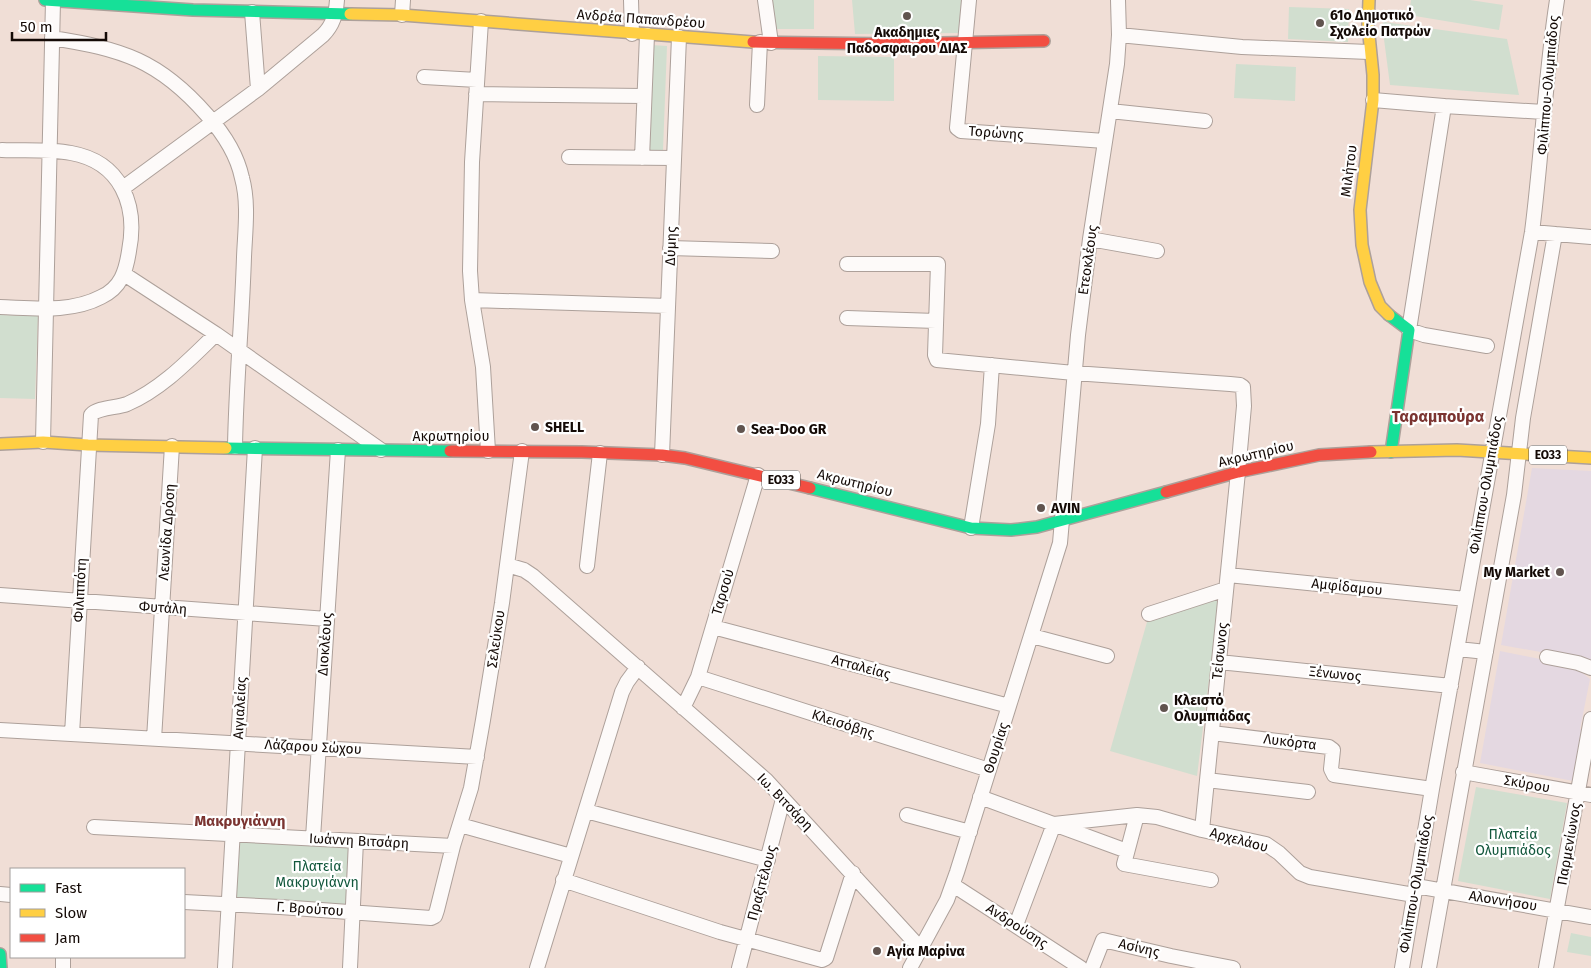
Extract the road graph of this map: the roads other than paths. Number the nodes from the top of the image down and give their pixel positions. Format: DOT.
graph roads {
  1 [pos="403,0"];
  2 [pos="631,0"];
  3 [pos="765,0"];
  4 [pos="968,0"];
  5 [pos="1118,0"];
  6 [pos="1370,0"];
  7 [pos="1557,0"];
  8 [pos="49,1"];
  9 [pos="193,5"];
  10 [pos="336,6"];
  11 [pos="252,12"];
  12 [pos="402,15"];
  13 [pos="481,21"];
  14 [pos="632,34"];
  15 [pos="647,35"];
  16 [pos="1118,35"];
  17 [pos="679,37"];
  18 [pos="52,38"];
  19 [pos="1044,41"];
  20 [pos="965,42"];
  21 [pos="766,43"];
  22 [pos="1370,52"];
  23 [pos="424,77"];
  24 [pos="477,87"];
  25 [pos="258,89"];
  26 [pos="644,96"];
  27 [pos="1374,100"];
  28 [pos="757,105"];
  29 [pos="1444,106"];
  30 [pos="1110,111"];
  31 [pos="1544,112"];
  32 [pos="1205,121"];
  33 [pos="214,123"];
  34 [pos="1105,141"];
  35 [pos="2,150"];
  36 [pos="50,151"];
  37 [pos="569,157"];
  38 [pos="642,158"];
  39 [pos="674,158"];
  40 [pos="123,188"];
  41 [pos="1532,232"];
  42 [pos="1554,234"];
  43 [pos="1591,237"];
  44 [pos="1090,239"];
  45 [pos="670,248"];
  46 [pos="772,251"];
  47 [pos="1156,251"];
  48 [pos="847,264"];
  49 [pos="124,274"];
  50 [pos="472,300"];
  51 [pos="668,306"];
  52 [pos="0,308"];
  53 [pos="48,308"];
  54 [pos="847,318"];
  55 [pos="936,321"];
  56 [pos="1409,330"];
  57 [pos="216,334"];
  58 [pos="1487,346"];
  59 [pos="239,350"];
  60 [pos="992,366"];
  61 [pos="1074,373"];
  62 [pos="0,433"];
  63 [pos="44,442"];
  64 [pos="0,444"];
  65 [pos="88,445"];
  66 [pos="172,446"];
  67 [pos="235,447"];
  68 [pos="255,448"];
  69 [pos="338,450"];
  70 [pos="382,451"];
  71 [pos="488,451"];
  72 [pos="522,451"];
  73 [pos="1492,451"];
  74 [pos="1391,452"];
  75 [pos="600,453"];
  76 [pos="1519,453"];
  77 [pos="662,455"];
  78 [pos="1591,458"];
  79 [pos="1238,472"];
  80 [pos="758,475"];
  81 [pos="1063,520"];
  82 [pos="972,528"];
  83 [pos="507,564"];
  84 [pos="587,566"];
  85 [pos="1227,582"];
  86 [pos="0,595"];
  87 [pos="1466,599"];
  88 [pos="79,601"];
  89 [pos="162,608"];
  90 [pos="246,614"];
  91 [pos="1149,614"];
  92 [pos="327,620"];
  93 [pos="713,627"];
  94 [pos="1032,636"];
  95 [pos="1458,649"];
  96 [pos="1486,652"];
  97 [pos="1107,656"];
  98 [pos="1547,657"];
  99 [pos="1219,662"];
  100 [pos="638,667"];
  101 [pos="1591,668"];
  102 [pos="698,677"];
  103 [pos="1451,686"];
  104 [pos="1009,706"];
  105 [pos="683,708"];
  106 [pos="1591,719"];
  107 [pos="0,730"];
  108 [pos="1212,733"];
  109 [pos="72,734"];
  110 [pos="154,739"];
  111 [pos="238,743"];
  112 [pos="318,748"];
  113 [pos="477,757"];
  114 [pos="988,770"];
  115 [pos="1463,772"];
  116 [pos="1207,780"];
  117 [pos="1432,789"];
  118 [pos="1308,792"];
  119 [pos="1585,794"];
  120 [pos="980,797"];
  121 [pos="783,799"];
  122 [pos="586,811"];
  123 [pos="907,815"];
  124 [pos="1137,815"];
  125 [pos="1054,824"];
  126 [pos="460,825"];
  127 [pos="94,827"];
  128 [pos="1202,830"];
  129 [pos="970,832"];
  130 [pos="232,834"];
  131 [pos="312,838"];
  132 [pos="356,841"];
  133 [pos="453,846"];
  134 [pos="1127,851"];
  135 [pos="571,856"];
  136 [pos="768,860"];
  137 [pos="853,873"];
  138 [pos="563,880"];
  139 [pos="1211,880"];
  140 [pos="953,885"];
  141 [pos="1415,891"];
  142 [pos="1443,891"];
  143 [pos="185,902"];
  144 [pos="228,905"];
  145 [pos="1558,910"];
  146 [pos="352,912"];
  147 [pos="1591,917"];
  148 [pos="1016,925"];
  149 [pos="747,940"];
  150 [pos="921,949"];
  151 [pos="0,954"];
  152 [pos="1,968"];
  153 [pos="225,968"];
  154 [pos="350,968"];
  155 [pos="537,968"];
  156 [pos="739,968"];
  157 [pos="910,968"];
  158 [pos="1081,968"];
  159 [pos="1092,968"];
  160 [pos="1233,968"];
  161 [pos="1402,968"];
  162 [pos="1429,968"];
  163 [pos="1546,968"];
  1 -- 12 [label="street"];
  2 -- 14 [label="street"];
  3 -- 21 [label="street"];
  4 -- 20 [label="street, Τορώνης"];
  5 -- 16 [label="street, Ετεοκλέους"];
  6 -- 22 [label="main road, Μιλήτου"];
  7 -- 31 [label="street, Φιλίππου-Ολυμπιάδος"];
  8 -- 9 [label="main road, Ανδρέα Παπανδρέου"];
  8 -- 18 [label="street"];
  9 -- 11 [label="main road, Ανδρέα Παπανδρέου"];
  10 -- 11 [label="main road, Ανδρέα Παπανδρέου"];
  10 -- 12 [label="main road, Ανδρέα Παπανδρέου"];
  10 -- 25 [label="street"];
  11 -- 25 [label="street"];
  12 -- 13 [label="main road, Ανδρέα Παπανδρέου"];
  13 -- 14 [label="main road, Ανδρέα Παπανδρέου"];
  13 -- 24 [label="street"];
  14 -- 15 [label="main road, Ανδρέα Παπανδρέου"];
  15 -- 17 [label="main road, Ανδρέα Παπανδρέου"];
  15 -- 26 [label="street"];
  16 -- 22 [label="street"];
  16 -- 30 [label="street, Ετεοκλέους"];
  17 -- 21 [label="main road, Ανδρέα Παπανδρέου"];
  17 -- 39 [label="street, Δύμης"];
  18 -- 33 [label="street"];
  18 -- 36 [label="street"];
  19 -- 20 [label="main road, Ανδρέα Παπανδρέου"];
  20 -- 21 [label="main road, Ανδρέα Παπανδρέου"];
  20 -- 34 [label="street, Τορώνης"];
  21 -- 28 [label="street"];
  22 -- 27 [label="main road, Μιλήτου"];
  23 -- 24 [label="street"];
  24 -- 26 [label="street"];
  24 -- 50 [label="street"];
  25 -- 33 [label="street"];
  26 -- 38 [label="street"];
  27 -- 29 [label="street"];
  27 -- 56 [label="main road, Μιλήτου"];
  29 -- 31 [label="street"];
  29 -- 56 [label="street"];
  30 -- 32 [label="street"];
  30 -- 34 [label="street, Ετεοκλέους"];
  31 -- 41 [label="street, Φιλίππου-Ολυμπιάδος"];
  33 -- 40 [label="street"];
  33 -- 59 [label="street"];
  34 -- 44 [label="street, Ετεοκλέους"];
  35 -- 36 [label="street"];
  36 -- 40 [label="street"];
  36 -- 53 [label="street"];
  37 -- 38 [label="street"];
  38 -- 39 [label="street"];
  39 -- 45 [label="street, Δύμης"];
  40 -- 49 [label="street"];
  41 -- 42 [label="street"];
  41 -- 73 [label="street, Φιλίππου-Ολυμπιάδος"];
  42 -- 43 [label="street"];
  42 -- 76 [label="street, Φιλίππου-Ολυμπιάδος"];
  44 -- 47 [label="street"];
  44 -- 61 [label="street, Ετεοκλέους"];
  45 -- 46 [label="street"];
  45 -- 51 [label="street, Δύμης"];
  48 -- 55 [label="street"];
  49 -- 53 [label="street"];
  49 -- 57 [label="street"];
  50 -- 51 [label="street"];
  50 -- 71 [label="street"];
  51 -- 77 [label="street, Δύμης"];
  52 -- 53 [label="street"];
  53 -- 63 [label="street"];
  54 -- 55 [label="street"];
  55 -- 60 [label="street"];
  56 -- 58 [label="street"];
  56 -- 74 [label="main road"];
  57 -- 59 [label="street"];
  57 -- 65 [label="street, Φιλιππότη"];
  59 -- 67 [label="street"];
  59 -- 70 [label="street"];
  60 -- 61 [label="street"];
  60 -- 82 [label="street"];
  61 -- 79 [label="street, Τείσωνος"];
  61 -- 81 [label="street, Ετεοκλέους"];
  62 -- 63 [label="main road, Ακρωτηρίου / ΕΟ33"];
  63 -- 64 [label="main road, Ακρωτηρίου / ΕΟ33"];
  63 -- 65 [label="main road, Ακρωτηρίου / ΕΟ33"];
  65 -- 66 [label="main road, Ακρωτηρίου / ΕΟ33"];
  65 -- 88 [label="street, Φιλιππότη"];
  66 -- 67 [label="main road, Ακρωτηρίου / ΕΟ33"];
  66 -- 89 [label="street, Λεωνίδα Δρόση"];
  67 -- 68 [label="main road, Ακρωτηρίου / ΕΟ33"];
  68 -- 69 [label="main road, Ακρωτηρίου / ΕΟ33"];
  68 -- 90 [label="street, Αιγιαλείας"];
  69 -- 70 [label="main road, Ακρωτηρίου / ΕΟ33"];
  69 -- 92 [label="street, Διοκλέους"];
  70 -- 71 [label="main road, Ακρωτηρίου / ΕΟ33"];
  71 -- 72 [label="main road, Ακρωτηρίου / ΕΟ33"];
  72 -- 75 [label="main road, Ακρωτηρίου / ΕΟ33"];
  72 -- 83 [label="street, Σελεύκου"];
  73 -- 74 [label="main road, Ακρωτηρίου / ΕΟ33"];
  73 -- 76 [label="main road, Ακρωτηρίου / ΕΟ33"];
  73 -- 87 [label="street, Φιλίππου-Ολυμπιάδος"];
  74 -- 79 [label="main road, Ακρωτηρίου / ΕΟ33"];
  75 -- 77 [label="main road, Ακρωτηρίου / ΕΟ33"];
  75 -- 84 [label="street"];
  76 -- 78 [label="main road, Ακρωτηρίου / ΕΟ33"];
  76 -- 96 [label="street, Φιλίππου-Ολυμπιάδος"];
  77 -- 80 [label="main road, Ακρωτηρίου / ΕΟ33"];
  79 -- 81 [label="main road, Ακρωτηρίου / ΕΟ33"];
  79 -- 85 [label="street, Τείσωνος"];
  80 -- 82 [label="main road, Ακρωτηρίου / ΕΟ33"];
  80 -- 93 [label="street, Ταρσού"];
  81 -- 82 [label="main road, Ακρωτηρίου / ΕΟ33"];
  81 -- 94 [label="street, Θουρίας"];
  83 -- 100 [label="street, Ιω. Βιτσάρη"];
  83 -- 113 [label="street, Σελεύκου"];
  85 -- 87 [label="street, Αμφίδαμου"];
  85 -- 91 [label="street"];
  85 -- 99 [label="street, Τείσωνος"];
  86 -- 88 [label="street, Φυτάλη"];
  87 -- 95 [label="street, Φιλίππου-Ολυμπιάδος"];
  88 -- 89 [label="street, Φυτάλη"];
  88 -- 109 [label="street, Φιλιππότη"];
  89 -- 90 [label="street, Φυτάλη"];
  89 -- 110 [label="street, Λεωνίδα Δρόση"];
  90 -- 92 [label="street, Φυτάλη"];
  90 -- 111 [label="street, Αιγιαλείας"];
  92 -- 112 [label="street, Διοκλέους"];
  93 -- 102 [label="street, Ταρσού"];
  93 -- 104 [label="street, Ατταλείας"];
  94 -- 97 [label="street"];
  94 -- 104 [label="street, Θουρίας"];
  95 -- 96 [label="street"];
  95 -- 103 [label="street, Φιλίππου-Ολυμπιάδος"];
  96 -- 115 [label="street, Φιλίππου-Ολυμπιάδος"];
  98 -- 101 [label="street"];
  99 -- 103 [label="street, Ξένωνος"];
  99 -- 108 [label="street, Τείσωνος"];
  100 -- 105 [label="street, Ιω. Βιτσάρη"];
  100 -- 122 [label="street"];
  102 -- 105 [label="street, Ταρσού"];
  102 -- 114 [label="street, Κλεισόβης"];
  103 -- 117 [label="street, Φιλίππου-Ολυμπιάδος"];
  104 -- 114 [label="street, Θουρίας"];
  105 -- 121 [label="street, Ιω. Βιτσάρη"];
  106 -- 119 [label="street, Παρμενίωνος"];
  107 -- 109 [label="street, Λάζαρου Σώχου"];
  108 -- 116 [label="street, Τείσωνος"];
  108 -- 117 [label="street, Λυκόρτα"];
  109 -- 110 [label="street, Λάζαρου Σώχου"];
  110 -- 111 [label="street, Λάζαρου Σώχου"];
  111 -- 112 [label="street, Λάζαρου Σώχου"];
  111 -- 130 [label="street, Αιγιαλείας"];
  112 -- 113 [label="street, Λάζαρου Σώχου"];
  112 -- 131 [label="street, Διοκλέους"];
  113 -- 126 [label="street, Σελεύκου"];
  114 -- 120 [label="street, Θουρίας"];
  115 -- 119 [label="street, Σκύρου"];
  115 -- 142 [label="street, Φιλίππου-Ολυμπιάδος"];
  116 -- 118 [label="street"];
  116 -- 128 [label="street, Τείσωνος"];
  117 -- 141 [label="street, Φιλίππου-Ολυμπιάδος"];
  119 -- 145 [label="street, Παρμενίωνος"];
  120 -- 125 [label="street"];
  120 -- 129 [label="street, Θουρίας"];
  121 -- 136 [label="street, Πραξιτέλους"];
  121 -- 137 [label="street, Ιω. Βιτσάρη"];
  122 -- 135 [label="street"];
  122 -- 136 [label="street"];
  123 -- 129 [label="street"];
  124 -- 125 [label="street, Αρχελάου"];
  124 -- 128 [label="street, Αρχελάου"];
  124 -- 134 [label="street"];
  125 -- 134 [label="street"];
  125 -- 148 [label="street"];
  126 -- 133 [label="street"];
  126 -- 135 [label="street"];
  127 -- 130 [label="street, Ιωάννη Βιτσάρη"];
  128 -- 141 [label="street, Αρχελάου"];
  129 -- 140 [label="street, Θουρίας"];
  130 -- 131 [label="street, Ιωάννη Βιτσάρη"];
  130 -- 144 [label="street, Αιγιαλείας"];
  131 -- 132 [label="street, Ιωάννη Βιτσάρη"];
  132 -- 133 [label="street, Ιωάννη Βιτσάρη"];
  132 -- 146 [label="street"];
  133 -- 146 [label="street, Γ. Βρούτου"];
  134 -- 139 [label="street"];
  135 -- 138 [label="street"];
  136 -- 149 [label="street, Πραξιτέλους"];
  137 -- 149 [label="street"];
  137 -- 150 [label="street, Ιω. Βιτσάρη"];
  138 -- 149 [label="street"];
  138 -- 155 [label="street"];
  140 -- 148 [label="street, Ανδρούσης"];
  140 -- 150 [label="street, Θουρίας"];
  141 -- 142 [label="street, Αλοννήσου"];
  141 -- 161 [label="street, Φιλίππου-Ολυμπιάδος"];
  142 -- 145 [label="street, Αλοννήσου"];
  142 -- 162 [label="street, Φιλίππου-Ολυμπιάδος"];
  143 -- 144 [label="street, Γ. Βρούτου"];
  144 -- 146 [label="street, Γ. Βρούτου"];
  144 -- 153 [label="street, Αιγιαλείας"];
  145 -- 147 [label="street, Αλοννήσου"];
  145 -- 163 [label="street, Παρμενίωνος"];
  146 -- 154 [label="street"];
  148 -- 158 [label="street, Ανδρούσης"];
  149 -- 156 [label="street, Πραξιτέλους"];
  150 -- 157 [label="street, Θουρίας"];
  151 -- 152 [label="main road"];
  159 -- 160 [label="street, Ασίνης"];
}
